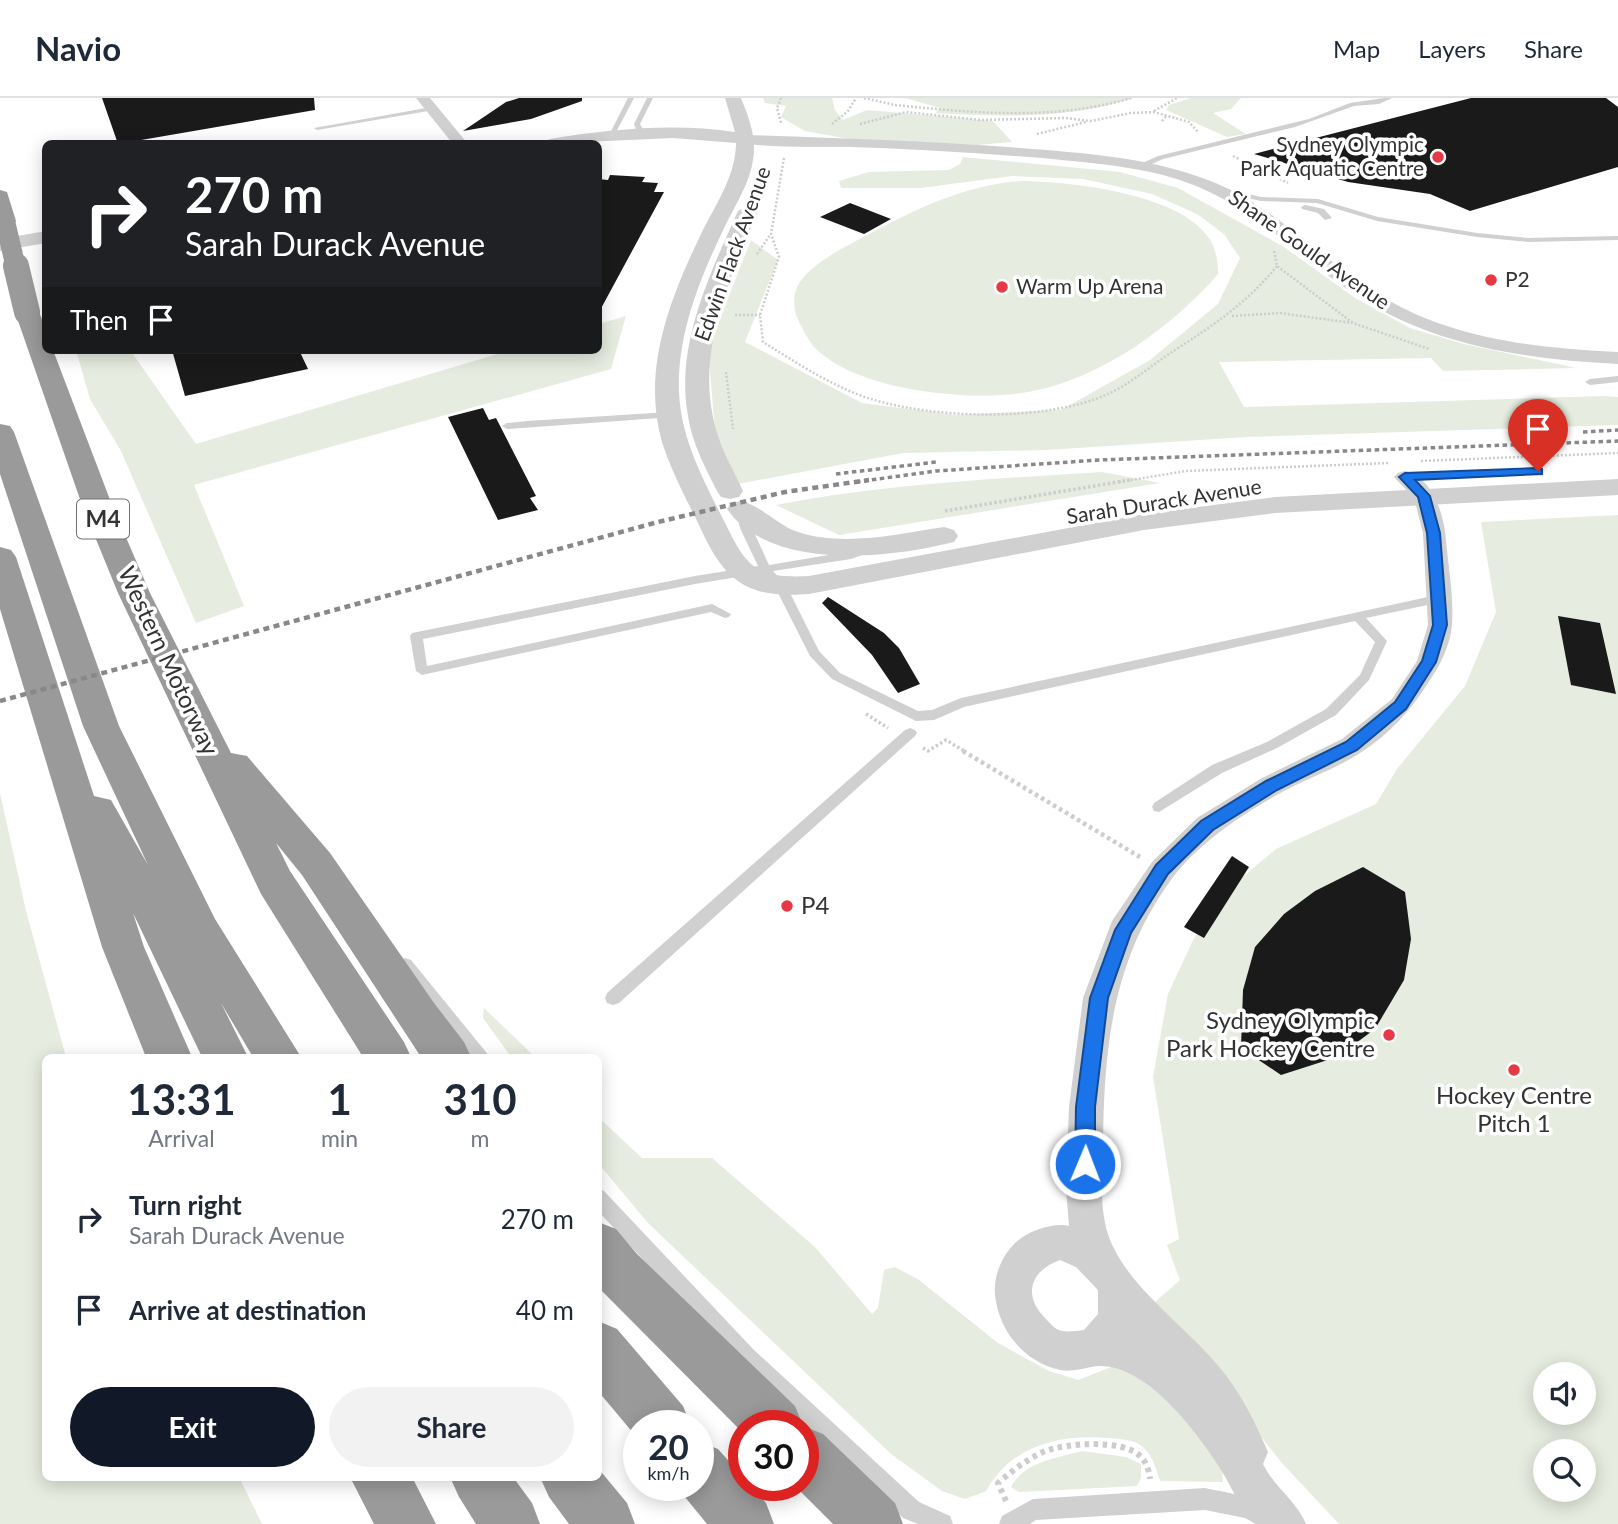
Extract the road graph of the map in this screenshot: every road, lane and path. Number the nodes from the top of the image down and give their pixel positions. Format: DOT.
graph roads {
  1 [pos="631,98"];
  2 [pos="650,98"];
  3 [pos="733,98"];
  4 [pos="753,98"];
  5 [pos="781,98"];
  6 [pos="856,98"];
  7 [pos="864,98"];
  8 [pos="1131,98"];
  9 [pos="1177,98"];
  10 [pos="1389,98"];
  11 [pos="427,104"];
  12 [pos="895,105"];
  13 [pos="906,112"];
  14 [pos="1154,112"];
  15 [pos="1167,115"];
  16 [pos="1091,121"];
  17 [pos="1162,121"];
  18 [pos="857,126"];
  19 [pos="317,128"];
  20 [pos="822,128"];
  21 [pos="1038,134"];
  22 [pos="642,135"];
  23 [pos="613,139"];
  24 [pos="458,140"];
  25 [pos="770,140"];
  26 [pos="1210,143"];
  27 [pos="1140,166"];
  28 [pos="1291,184"];
  29 [pos="1222,190"];
  30 [pos="0,196"];
  31 [pos="1270,200"];
  32 [pos="1253,207"];
  33 [pos="1328,218"];
  34 [pos="771,234"];
  35 [pos="42,238"];
  36 [pos="1618,238"];
  37 [pos="0,245"];
  38 [pos="1273,246"];
  39 [pos="42,247"];
  40 [pos="0,255"];
  41 [pos="753,261"];
  42 [pos="1277,266"];
  43 [pos="739,304"];
  44 [pos="735,315"];
  45 [pos="760,315"];
  46 [pos="1231,316"];
  47 [pos="1353,323"];
  48 [pos="732,327"];
  49 [pos="1440,351"];
  50 [pos="42,353"];
  51 [pos="42,354"];
  52 [pos="1618,358"];
  53 [pos="725,363"];
  54 [pos="1618,379"];
  55 [pos="1590,382"];
  56 [pos="700,412"];
  57 [pos="669,415"];
  58 [pos="507,426"];
  59 [pos="0,432"];
  60 [pos="736,439"];
  61 [pos="1618,453"];
  62 [pos="1618,468"];
  63 [pos="1408,474"];
  64 [pos="1618,487"];
  65 [pos="743,508"];
  66 [pos="934,513"];
  67 [pos="874,547"];
  68 [pos="0,557"];
  69 [pos="741,573"];
  70 [pos="773,578"];
  71 [pos="1437,599"];
  72 [pos="725,614"];
  73 [pos="1358,617"];
  74 [pos="195,718"];
  75 [pos="910,733"];
  76 [pos="57,737"];
  77 [pos="928,751"];
  78 [pos="1159,807"];
  79 [pos="316,864"];
  80 [pos="1162,870"];
  81 [pos="613,998"];
  82 [pos="168,1054"];
  83 [pos="224,1054"];
  84 [pos="276,1054"];
  85 [pos="386,1054"];
  86 [pos="445,1054"];
  87 [pos="479,1054"];
  88 [pos="602,1201"];
  89 [pos="602,1252"];
  90 [pos="1094,1263"];
  91 [pos="1094,1347"];
  92 [pos="602,1353"];
  93 [pos="650,1410"];
  94 [pos="759,1410"];
  95 [pos="819,1470"];
  96 [pos="381,1481"];
  97 [pos="482,1481"];
  98 [pos="572,1481"];
  99 [pos="714,1488"];
  100 [pos="1155,1501"];
  101 [pos="1266,1508"];
  102 [pos="1012,1522"];
  103 [pos="407,1524"];
  104 [pos="511,1524"];
  105 [pos="606,1524"];
  106 [pos="745,1524"];
  107 [pos="874,1524"];
  108 [pos="942,1524"];
  109 [pos="1285,1524"];
  1 -- 23 [label="lane"];
  2 -- 22 [label="lane"];
  3 -- 25 [label="street, Edwin Flack Avenue"];
  4 -- 25 [label="street, Edwin Flack Avenue"];
  5 -- 25 [label="path"];
  6 -- 20 [label="path"];
  7 -- 12 [label="path"];
  8 -- 12 [label="path"];
  9 -- 14 [label="path"];
  10 -- 26 [label="lane"];
  11 -- 19 [label="lane"];
  11 -- 24 [label="street"];
  12 -- 13 [label="path"];
  13 -- 16 [label="path"];
  13 -- 18 [label="path"];
  14 -- 15 [label="path"];
  14 -- 16 [label="path"];
  15 -- 17 [label="path"];
  15 -- 26 [label="path"];
  16 -- 21 [label="path"];
  22 -- 23 [label="street"];
  22 -- 25 [label="street"];
  23 -- 25 [label="street"];
  25 -- 27 [label="street, Shane Gould Avenue"];
  25 -- 34 [label="path"];
  25 -- 56 [label="street, Edwin Flack Avenue"];
  25 -- 57 [label="street, Edwin Flack Avenue"];
  26 -- 27 [label="lane"];
  26 -- 28 [label="path"];
  27 -- 29 [label="street, Shane Gould Avenue"];
  29 -- 31 [label="lane"];
  29 -- 32 [label="street, Shane Gould Avenue"];
  30 -- 50 [label="highway, Western Motorway / M4, bridge"];
  31 -- 32 [label="lane"];
  31 -- 36 [label="lane"];
  32 -- 33 [label="lane"];
  32 -- 52 [label="street, Shane Gould Avenue"];
  34 -- 41 [label="path"];
  34 -- 45 [label="path"];
  35 -- 37 [label="street"];
  38 -- 42 [label="path"];
  39 -- 40 [label="street"];
  42 -- 46 [label="path"];
  42 -- 47 [label="path"];
  43 -- 44 [label="path"];
  44 -- 45 [label="path"];
  44 -- 48 [label="path"];
  45 -- 46 [label="path"];
  46 -- 47 [label="path"];
  47 -- 49 [label="path"];
  51 -- 74 [label="highway, Western Motorway / M4, bridge"];
  53 -- 60 [label="path"];
  54 -- 55 [label="lane"];
  56 -- 57 [label="street"];
  56 -- 65 [label="street, Edwin Flack Avenue"];
  57 -- 58 [label="lane"];
  57 -- 69 [label="street, Edwin Flack Avenue"];
  59 -- 84 [label="highway"];
  61 -- 63 [label="path"];
  62 -- 63 [label="street, Sarah Durack Avenue"];
  63 -- 64 [label="street, Sarah Durack Avenue"];
  63 -- 66 [label="path"];
  63 -- 67 [label="street, Sarah Durack Avenue"];
  63 -- 70 [label="street, Sarah Durack Avenue"];
  63 -- 71 [label="street"];
  65 -- 67 [label="street, Sarah Durack Avenue"];
  65 -- 70 [label="lane"];
  67 -- 70 [label="lane"];
  68 -- 76 [label="highway"];
  69 -- 70 [label="street"];
  69 -- 72 [label="lane"];
  70 -- 73 [label="lane"];
  71 -- 73 [label="lane"];
  71 -- 80 [label="street"];
  73 -- 78 [label="lane"];
  74 -- 79 [label="highway"];
  74 -- 85 [label="highway, Western Motorway / M4"];
  75 -- 81 [label="lane"];
  76 -- 82 [label="highway"];
  76 -- 83 [label="highway"];
  77 -- 80 [label="path"];
  79 -- 86 [label="highway"];
  79 -- 87 [label="lane"];
  80 -- 90 [label="street"];
  88 -- 108 [label="lane"];
  89 -- 94 [label="highway"];
  90 -- 91 [label="street"];
  90 -- 91 [label="street"];
  90 -- 101 [label="street"];
  91 -- 101 [label="street"];
  92 -- 93 [label="highway"];
  95 -- 107 [label="highway"];
  96 -- 103 [label="highway"];
  97 -- 104 [label="highway"];
  98 -- 105 [label="highway"];
  99 -- 106 [label="highway"];
  100 -- 101 [label="lane"];
  100 -- 102 [label="lane"];
  100 -- 102 [label="path"];
  101 -- 109 [label="street"];
}
